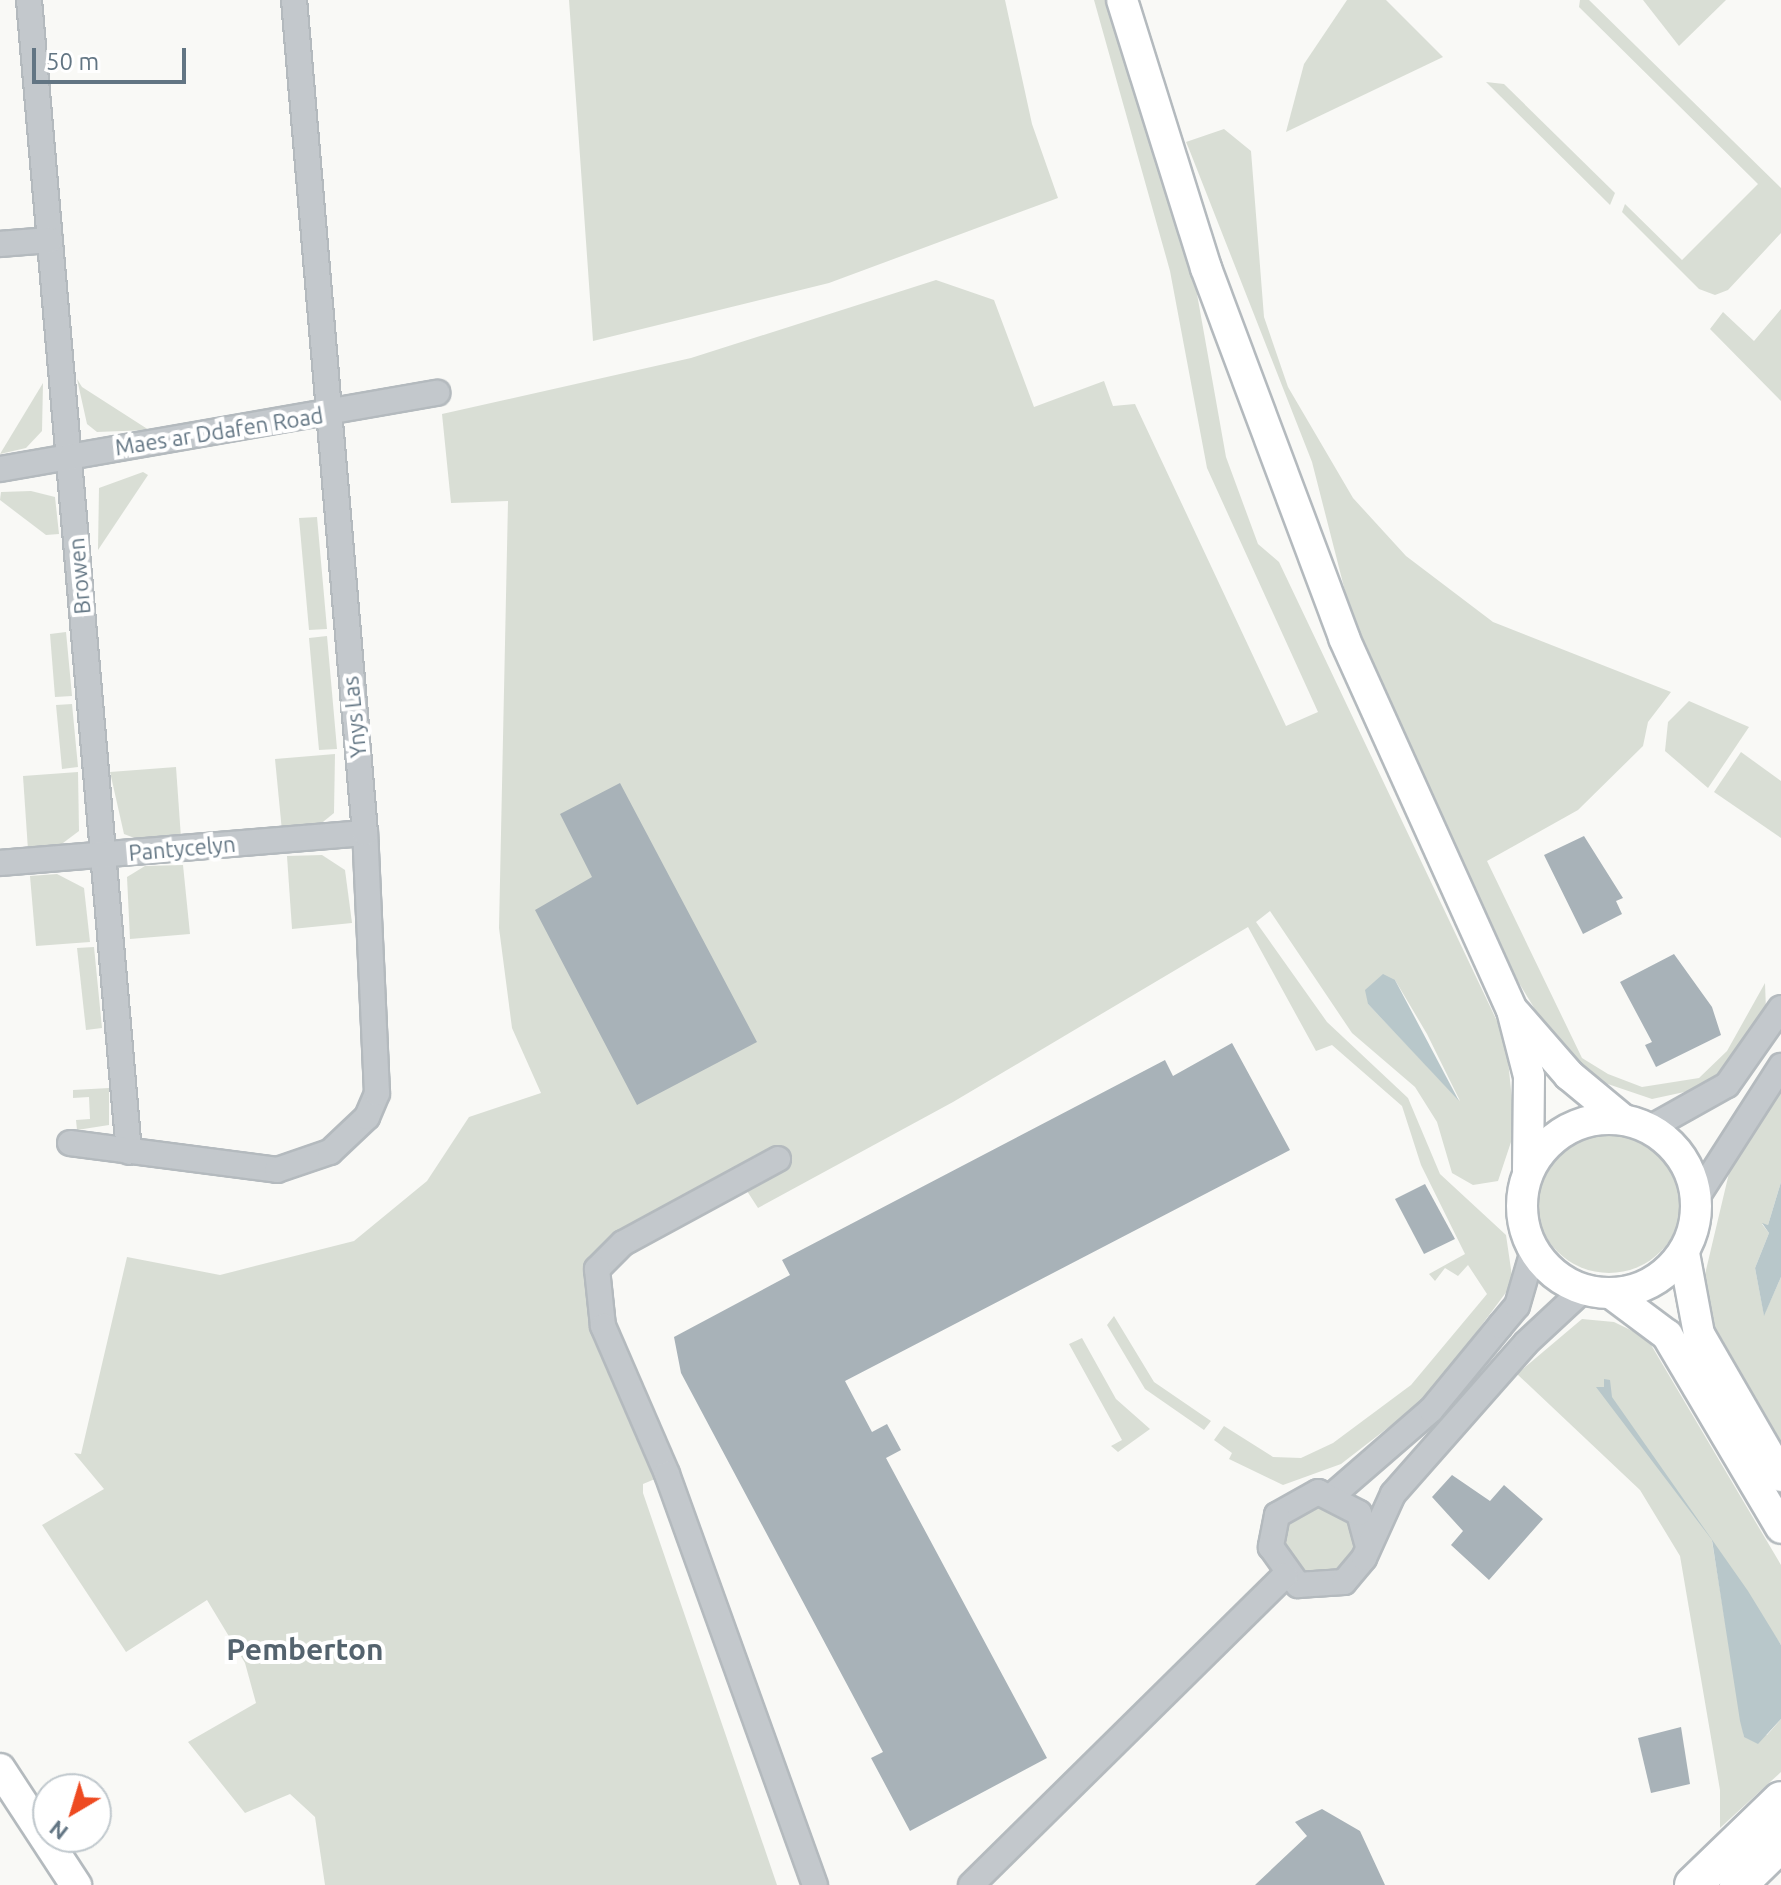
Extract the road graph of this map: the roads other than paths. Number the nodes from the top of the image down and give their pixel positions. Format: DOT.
graph roads {
  1 [pos="29,0"];
  2 [pos="294,0"];
  3 [pos="1122,0"];
  4 [pos="50,240"];
  5 [pos="0,244"];
  6 [pos="437,393"];
  7 [pos="324,414"];
  8 [pos="69,456"];
  9 [pos="0,469"];
  10 [pos="365,833"];
  11 [pos="104,854"];
  12 [pos="0,863"];
  13 [pos="1781,1008"];
  14 [pos="1512,1010"];
  15 [pos="1781,1066"];
  16 [pos="1636,1123"];
  17 [pos="70,1143"];
  18 [pos="129,1152"];
  19 [pos="778,1159"];
  20 [pos="1528,1172"];
  21 [pos="1697,1197"];
  22 [pos="1533,1251"];
  23 [pos="1684,1253"];
  24 [pos="1598,1292"];
  25 [pos="1781,1476"];
  26 [pos="1334,1494"];
  27 [pos="1781,1528"];
  28 [pos="1367,1543"];
  29 [pos="1285,1575"];
  30 [pos="0,1769"];
  31 [pos="1781,1800"];
  32 [pos="1781,1843"];
  33 [pos="976,1877"];
  34 [pos="76,1885"];
  35 [pos="815,1885"];
  36 [pos="951,1885"];
  37 [pos="1693,1885"];
  38 [pos="1738,1885"];
  1 -- 4 [label="street, Browen"];
  2 -- 7 [label="street, Ynys Las"];
  3 -- 14 [label="main road"];
  4 -- 5 [label="street"];
  4 -- 8 [label="street, Browen"];
  6 -- 7 [label="street, Maes ar Ddafen Road"];
  7 -- 8 [label="street, Maes ar Ddafen Road"];
  7 -- 10 [label="street, Ynys Las"];
  8 -- 9 [label="street, Maes ar Ddafen Road"];
  8 -- 11 [label="street, Browen"];
  10 -- 11 [label="street, Pantycelyn"];
  10 -- 18 [label="street, Ynys Las"];
  11 -- 12 [label="street, Pantycelyn"];
  11 -- 18 [label="street, Browen"];
  13 -- 16 [label="street"];
  14 -- 16 [label="main road"];
  14 -- 20 [label="main road"];
  15 -- 21 [label="street"];
  16 -- 20 [label="main road"];
  16 -- 21 [label="main road"];
  17 -- 18 [label="street, Ynys Las"];
  19 -- 35 [label="street"];
  20 -- 22 [label="main road"];
  21 -- 23 [label="main road"];
  22 -- 24 [label="main road"];
  22 -- 26 [label="street"];
  23 -- 24 [label="main road"];
  23 -- 25 [label="main road"];
  24 -- 27 [label="main road"];
  24 -- 28 [label="street"];
  26 -- 28 [label="street"];
  26 -- 29 [label="street"];
  28 -- 29 [label="street"];
  29 -- 33 [label="street"];
  30 -- 34 [label="main road"];
  31 -- 37 [label="highway"];
  32 -- 38 [label="highway"];
  33 -- 36 [label="street"];
}
